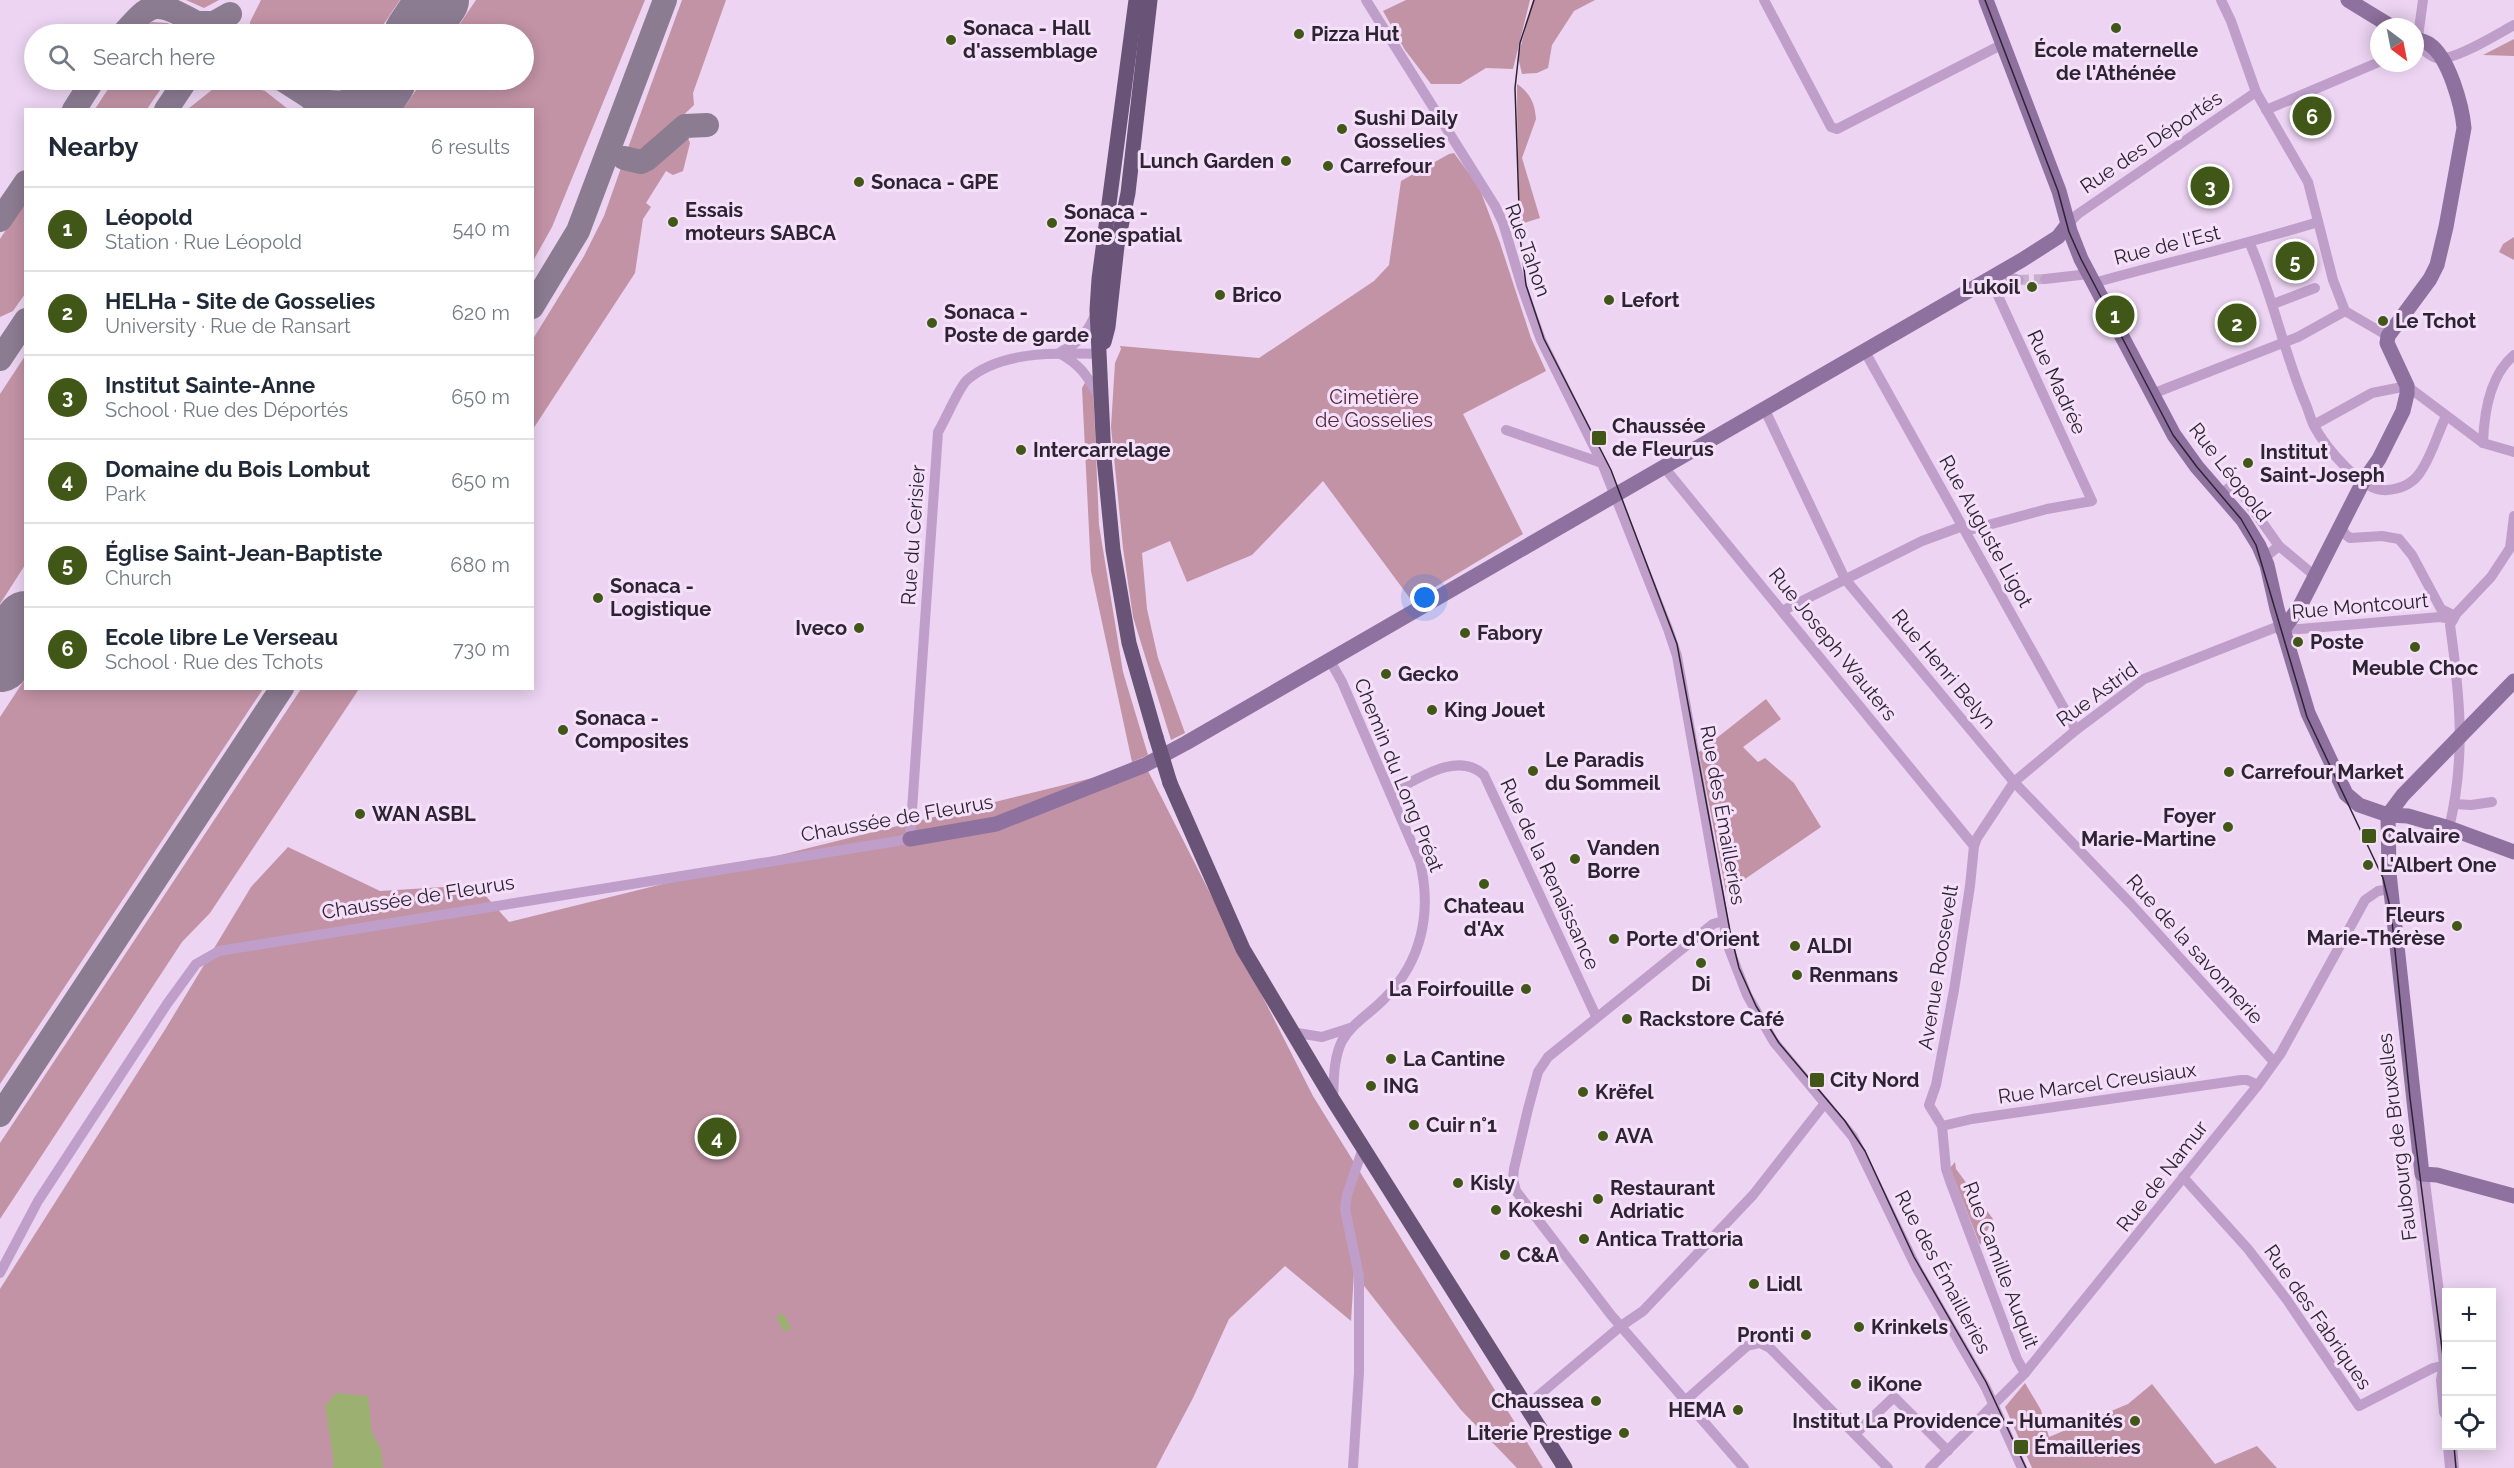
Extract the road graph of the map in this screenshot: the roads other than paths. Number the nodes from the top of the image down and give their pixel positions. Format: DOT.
graph roads {
  1 [pos="1136,0"];
  2 [pos="1150,0"];
  3 [pos="1366,0"];
  4 [pos="1764,0"];
  5 [pos="1986,0"];
  6 [pos="2221,0"];
  7 [pos="2348,0"];
  8 [pos="2423,0"];
  9 [pos="2377,18"];
  10 [pos="2420,18"];
  11 [pos="2514,25"];
  12 [pos="2424,43"];
  13 [pos="2003,44"];
  14 [pos="2441,59"];
  15 [pos="2370,66"];
  16 [pos="2256,92"];
  17 [pos="2266,110"];
  18 [pos="2318,222"];
  19 [pos="2068,224"];
  20 [pos="2250,244"];
  21 [pos="2005,269"];
  22 [pos="2091,278"];
  23 [pos="2044,279"];
  24 [pos="1987,280"];
  25 [pos="2019,280"];
  26 [pos="2315,288"];
  27 [pos="2273,304"];
  28 [pos="1097,310"];
  29 [pos="2345,311"];
  30 [pos="2388,336"];
  31 [pos="2283,342"];
  32 [pos="1864,350"];
  33 [pos="1059,353"];
  34 [pos="1101,354"];
  35 [pos="2514,355"];
  36 [pos="2407,386"];
  37 [pos="2152,394"];
  38 [pos="1102,402"];
  39 [pos="1764,408"];
  40 [pos="2446,416"];
  41 [pos="2314,425"];
  42 [pos="1506,430"];
  43 [pos="2483,443"];
  44 [pos="2514,452"];
  45 [pos="1602,463"];
  46 [pos="1663,465"];
  47 [pos="2230,477"];
  48 [pos="2363,482"];
  49 [pos="2238,488"];
  50 [pos="1615,494"];
  51 [pos="2221,494"];
  52 [pos="2514,516"];
  53 [pos="2342,528"];
  54 [pos="1964,529"];
  55 [pos="2279,546"];
  56 [pos="2512,548"];
  57 [pos="2264,558"];
  58 [pos="2315,576"];
  59 [pos="1845,579"];
  60 [pos="1782,611"];
  61 [pos="2441,613"];
  62 [pos="2454,618"];
  63 [pos="2283,630"];
  64 [pos="1329,659"];
  65 [pos="2514,681"];
  66 [pos="2076,730"];
  67 [pos="2461,735"];
  68 [pos="2014,782"];
  69 [pos="1390,793"];
  70 [pos="2492,802"];
  71 [pos="2454,804"];
  72 [pos="2388,815"];
  73 [pos="2449,828"];
  74 [pos="910,839"];
  75 [pos="1974,846"];
  76 [pos="2514,852"];
  77 [pos="2391,889"];
  78 [pos="1723,921"];
  79 [pos="1596,1017"];
  80 [pos="1353,1027"];
  81 [pos="1291,1032"];
  82 [pos="2274,1062"];
  83 [pos="2258,1085"];
  84 [pos="1333,1100"];
  85 [pos="1825,1103"];
  86 [pos="1942,1125"];
  87 [pos="1363,1148"];
  88 [pos="1946,1169"];
  89 [pos="2421,1174"];
  90 [pos="2183,1177"];
  91 [pos="2514,1196"];
  92 [pos="0,1272"];
  93 [pos="1621,1326"];
  94 [pos="2443,1342"];
  95 [pos="2442,1365"];
  96 [pos="2025,1373"];
  97 [pos="1686,1400"];
  98 [pos="1994,1404"];
  99 [pos="1527,1406"];
  100 [pos="1855,1434"];
  101 [pos="2450,1450"];
  102 [pos="2458,1450"];
  103 [pos="1948,1451"];
  104 [pos="1353,1468"];
  105 [pos="1565,1468"];
  106 [pos="1744,1468"];
  107 [pos="1888,1468"];
  108 [pos="1930,1468"];
  109 [pos="2022,1468"];
  110 [pos="2452,1468"];
  111 [pos="2460,1468"];
  1 -- 28 [label="main road"];
  2 -- 34 [label="main road"];
  3 -- 45 [label="street, Rue Tahon"];
  4 -- 13 [label="street"];
  5 -- 13 [label="main road, Rue Léopold"];
  6 -- 16 [label="street"];
  7 -- 9 [label="main road"];
  8 -- 10 [label="street"];
  11 -- 14 [label="street"];
  12 -- 14 [label="main road"];
  13 -- 19 [label="main road, Rue Léopold"];
  14 -- 30 [label="main road"];
  15 -- 17 [label="street"];
  16 -- 17 [label="street"];
  16 -- 19 [label="street, Rue des Déportés"];
  17 -- 18 [label="street"];
  18 -- 20 [label="street, Rue de l'Est"];
  18 -- 29 [label="street"];
  19 -- 21 [label="main road, Chaussée de Fleurus"];
  19 -- 22 [label="main road, Rue Léopold"];
  20 -- 22 [label="street, Rue de l'Est"];
  20 -- 27 [label="street"];
  21 -- 24 [label="main road, Chaussée de Fleurus"];
  21 -- 25 [label="street"];
  22 -- 23 [label="street, Rue de l'Est"];
  22 -- 37 [label="main road, Rue Léopold"];
  24 -- 32 [label="main road, Chaussée de Fleurus"];
  24 -- 54 [label="street, Rue Madrée"];
  26 -- 27 [label="street"];
  27 -- 31 [label="street"];
  28 -- 33 [label="street"];
  28 -- 34 [label="main road"];
  29 -- 30 [label="street"];
  29 -- 31 [label="street"];
  30 -- 36 [label="main road"];
  31 -- 37 [label="street"];
  31 -- 41 [label="street"];
  32 -- 39 [label="main road, Chaussée de Fleurus"];
  32 -- 54 [label="street, Rue Auguste Ligot"];
  33 -- 34 [label="street, Rue du Cerisier"];
  33 -- 38 [label="street"];
  33 -- 74 [label="street, Rue du Cerisier"];
  34 -- 38 [label="main road"];
  35 -- 43 [label="street"];
  36 -- 40 [label="street"];
  36 -- 41 [label="street"];
  36 -- 48 [label="main road"];
  37 -- 51 [label="main road, Rue Léopold"];
  38 -- 81 [label="main road, bridge"];
  39 -- 46 [label="main road, Chaussée de Fleurus"];
  39 -- 59 [label="street, Rue Henri Belyn"];
  40 -- 43 [label="street"];
  40 -- 48 [label="street"];
  41 -- 48 [label="street"];
  42 -- 45 [label="street"];
  43 -- 44 [label="street"];
  45 -- 50 [label="street, Rue Tahon"];
  46 -- 50 [label="main road, Chaussée de Fleurus"];
  46 -- 60 [label="street, Rue Joseph Wauters"];
  47 -- 49 [label="street"];
  48 -- 53 [label="main road"];
  49 -- 51 [label="street"];
  49 -- 55 [label="street"];
  50 -- 64 [label="main road, Chaussée de Fleurus"];
  50 -- 78 [label="street, Rue des Émailleries"];
  51 -- 57 [label="main road, Rue Léopold"];
  52 -- 56 [label="street"];
  53 -- 58 [label="main road"];
  53 -- 61 [label="street"];
  54 -- 59 [label="street"];
  54 -- 66 [label="street, Rue Auguste Ligot"];
  55 -- 57 [label="street"];
  55 -- 58 [label="street"];
  56 -- 62 [label="street"];
  57 -- 63 [label="main road, Rue Léopold"];
  58 -- 63 [label="main road"];
  59 -- 60 [label="street"];
  59 -- 68 [label="street, Rue Henri Belyn"];
  60 -- 75 [label="street, Rue Joseph Wauters"];
  61 -- 62 [label="street"];
  61 -- 63 [label="street, Rue Montcourt"];
  62 -- 67 [label="street"];
  63 -- 66 [label="street, Rue Astrid"];
  63 -- 72 [label="main road, Rue Léopold"];
  64 -- 69 [label="street, Chemin du Long Préat"];
  64 -- 74 [label="main road, Chaussée de Fleurus"];
  65 -- 67 [label="main road"];
  66 -- 68 [label="street, Rue Astrid"];
  67 -- 71 [label="street"];
  67 -- 72 [label="main road"];
  68 -- 75 [label="street, Rue Astrid"];
  68 -- 82 [label="street, Rue de la savonnerie"];
  69 -- 79 [label="street, Rue de la Renaissance"];
  69 -- 80 [label="street, Chemin du Long Préat"];
  70 -- 71 [label="street"];
  71 -- 73 [label="street"];
  72 -- 73 [label="main road"];
  72 -- 77 [label="main road, Faubourg de Bruxelles"];
  73 -- 76 [label="main road"];
  74 -- 92 [label="street, Chaussée de Fleurus"];
  75 -- 86 [label="street, Avenue Roosevelt"];
  77 -- 82 [label="street, Rue de Namur"];
  77 -- 89 [label="main road, Faubourg de Bruxelles"];
  78 -- 79 [label="street"];
  78 -- 85 [label="street, Rue des Émailleries"];
  79 -- 93 [label="street"];
  80 -- 81 [label="street"];
  80 -- 84 [label="street"];
  81 -- 84 [label="main road"];
  82 -- 83 [label="street, Rue de Namur"];
  83 -- 86 [label="street, Rue Marcel Creusiaux"];
  83 -- 90 [label="street, Rue de Namur"];
  84 -- 87 [label="main road"];
  85 -- 93 [label="street"];
  85 -- 98 [label="street, Rue des Émailleries"];
  86 -- 88 [label="street, Avenue Roosevelt"];
  87 -- 99 [label="main road"];
  87 -- 104 [label="street"];
  88 -- 96 [label="street, Rue Camille Auquit"];
  89 -- 91 [label="main road"];
  89 -- 94 [label="street, Faubourg de Bruxelles"];
  90 -- 95 [label="street, Rue des Fabriques"];
  90 -- 96 [label="street, Rue de Namur"];
  93 -- 97 [label="street"];
  93 -- 99 [label="street"];
  96 -- 98 [label="street, Rue de Namur"];
  97 -- 100 [label="street"];
  97 -- 106 [label="street"];
  98 -- 103 [label="street, Rue de Namur"];
  98 -- 109 [label="street, Rue des Émailleries"];
  99 -- 105 [label="main road"];
  100 -- 103 [label="street"];
  100 -- 107 [label="street"];
  101 -- 110 [label="street"];
  102 -- 111 [label="street"];
  103 -- 108 [label="street, Rue de Namur"];
}
